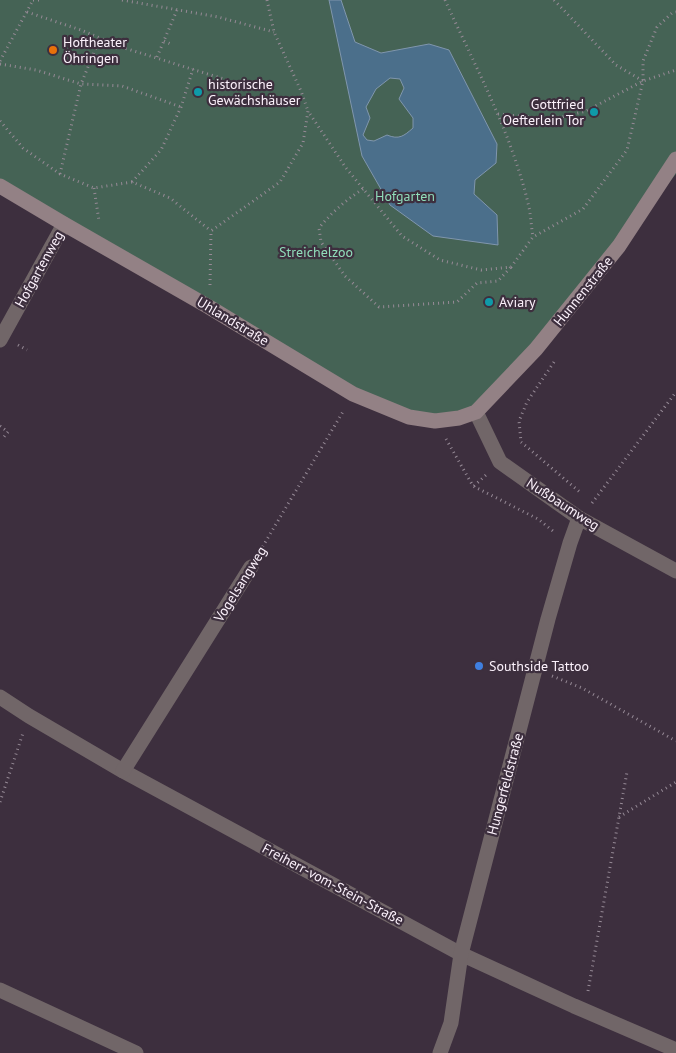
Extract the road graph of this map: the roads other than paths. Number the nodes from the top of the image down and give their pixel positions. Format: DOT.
graph roads {
  1 [pos="676,158"];
  2 [pos="0,186"];
  3 [pos="64,224"];
  4 [pos="0,340"];
  5 [pos="476,412"];
  6 [pos="580,518"];
  7 [pos="251,567"];
  8 [pos="676,571"];
  9 [pos="0,697"];
  10 [pos="123,771"];
  11 [pos="462,954"];
  12 [pos="0,990"];
  13 [pos="675,1051"];
  14 [pos="136,1053"];
  15 [pos="440,1053"];
  1 -- 5 [label="main road, Hunnenstraße"];
  2 -- 3 [label="main road, Uhlandstraße"];
  3 -- 4 [label="street, Hofgartenweg"];
  3 -- 5 [label="main road, Uhlandstraße"];
  5 -- 6 [label="street, Nußbaumweg"];
  6 -- 8 [label="street, Nußbaumweg"];
  6 -- 11 [label="street, Hungerfeldstraße"];
  7 -- 10 [label="street, Vogelsangweg"];
  9 -- 10 [label="street, Freiherr-vom-Stein-Straße"];
  10 -- 11 [label="street, Freiherr-vom-Stein-Straße"];
  11 -- 13 [label="street, Freiherr-vom-Stein-Straße"];
  11 -- 15 [label="street, Hungerfeldstraße"];
  12 -- 14 [label="street"];
}
